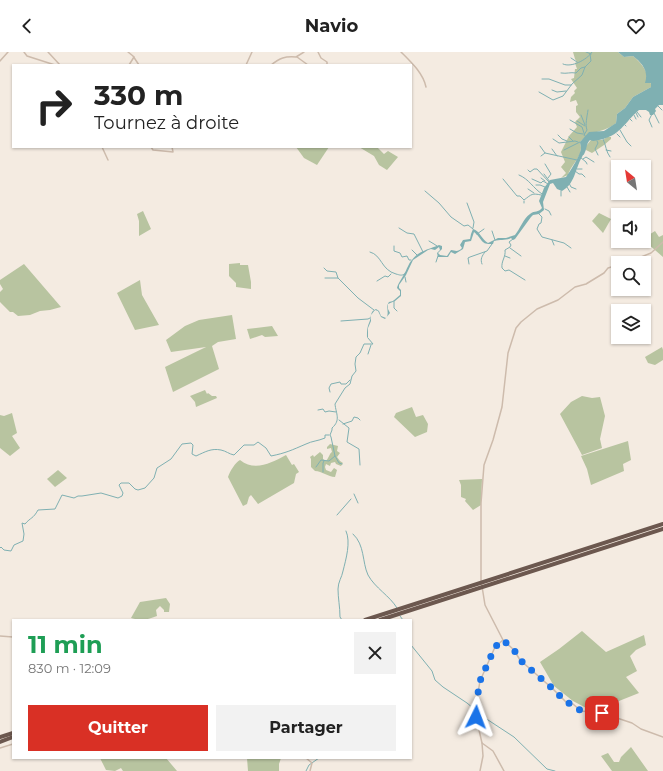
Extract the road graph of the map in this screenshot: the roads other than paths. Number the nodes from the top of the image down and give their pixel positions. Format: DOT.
graph roads {
  1 [pos="8,52"];
  2 [pos="24,52"];
  3 [pos="48,52"];
  4 [pos="128,52"];
  5 [pos="133,52"];
  6 [pos="252,52"];
  7 [pos="304,52"];
  8 [pos="318,52"];
  9 [pos="401,52"];
  10 [pos="134,56"];
  11 [pos="296,57"];
  12 [pos="0,61"];
  13 [pos="52,64"];
  14 [pos="59,64"];
  15 [pos="130,64"];
  16 [pos="138,64"];
  17 [pos="246,64"];
  18 [pos="272,64"];
  19 [pos="306,64"];
  20 [pos="327,64"];
  21 [pos="411,64"];
  22 [pos="412,64"];
  23 [pos="426,87"];
  24 [pos="102,148"];
  25 [pos="152,148"];
  26 [pos="172,148"];
  27 [pos="108,160"];
  28 [pos="663,242"];
  29 [pos="644,256"];
  30 [pos="611,267"];
  31 [pos="663,524"];
  32 [pos="663,529"];
  33 [pos="482,587"];
  34 [pos="368,619"];
  35 [pos="383,619"];
  36 [pos="0,636"];
  37 [pos="12,637"];
  38 [pos="503,640"];
  39 [pos="12,732"];
  40 [pos="0,737"];
  41 [pos="12,737"];
  42 [pos="663,737"];
  43 [pos="0,742"];
  44 [pos="482,743"];
  45 [pos="12,744"];
  46 [pos="0,748"];
  47 [pos="307,759"];
  48 [pos="310,771"];
  49 [pos="480,771"];
  50 [pos="504,771"];
  1 -- 12 [label="street"];
  2 -- 13 [label="street"];
  3 -- 14 [label="street"];
  4 -- 10 [label="street"];
  5 -- 10 [label="street"];
  6 -- 17 [label="street"];
  7 -- 11 [label="street"];
  8 -- 20 [label="street"];
  9 -- 21 [label="street"];
  10 -- 15 [label="street"];
  10 -- 16 [label="street"];
  11 -- 18 [label="street"];
  11 -- 19 [label="street"];
  22 -- 23 [label="street"];
  24 -- 27 [label="street"];
  25 -- 26 [label="street"];
  28 -- 29 [label="street"];
  30 -- 33 [label="street"];
  31 -- 34 [label="highway"];
  32 -- 33 [label="highway"];
  33 -- 35 [label="highway"];
  33 -- 38 [label="street"];
  36 -- 37 [label="street"];
  38 -- 42 [label="street"];
  38 -- 44 [label="street"];
  39 -- 40 [label="highway"];
  41 -- 43 [label="highway"];
  44 -- 49 [label="street"];
  44 -- 50 [label="street"];
  45 -- 46 [label="street"];
  47 -- 48 [label="street"];
}
